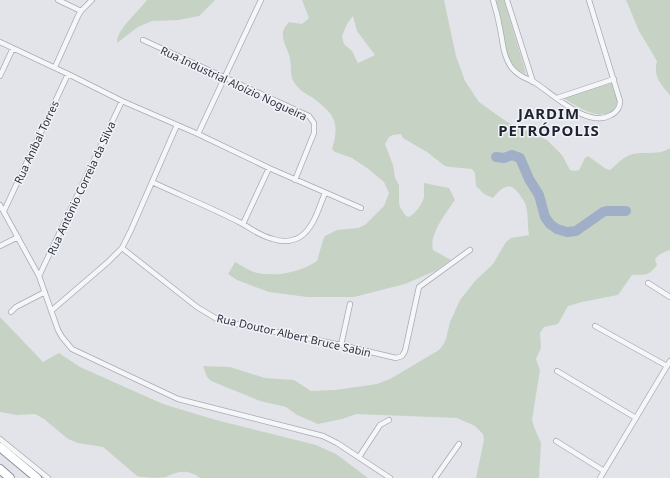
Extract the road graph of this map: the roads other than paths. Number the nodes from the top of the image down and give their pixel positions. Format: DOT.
graph roads {
  1 [pos="58,0"];
  2 [pos="92,0"];
  3 [pos="261,0"];
  4 [pos="493,0"];
  5 [pos="507,0"];
  6 [pos="589,0"];
  7 [pos="81,11"];
  8 [pos="143,40"];
  9 [pos="0,42"];
  10 [pos="13,48"];
  11 [pos="55,68"];
  12 [pos="68,74"];
  13 [pos="0,76"];
  14 [pos="225,77"];
  15 [pos="614,80"];
  16 [pos="533,82"];
  17 [pos="557,98"];
  18 [pos="122,101"];
  19 [pos="177,124"];
  20 [pos="198,134"];
  21 [pos="269,168"];
  22 [pos="295,180"];
  23 [pos="152,182"];
  24 [pos="325,193"];
  25 [pos="0,205"];
  26 [pos="361,208"];
  27 [pos="4,211"];
  28 [pos="243,224"];
  29 [pos="18,237"];
  30 [pos="0,246"];
  31 [pos="122,248"];
  32 [pos="470,250"];
  33 [pos="39,276"];
  34 [pos="648,283"];
  35 [pos="45,292"];
  36 [pos="670,297"];
  37 [pos="350,304"];
  38 [pos="51,311"];
  39 [pos="11,312"];
  40 [pos="595,326"];
  41 [pos="341,345"];
  42 [pos="670,361"];
  43 [pos="667,366"];
  44 [pos="557,371"];
  45 [pos="636,418"];
  46 [pos="389,420"];
  47 [pos="0,439"];
  48 [pos="556,441"];
  49 [pos="459,444"];
  50 [pos="0,447"];
  51 [pos="359,457"];
  52 [pos="0,469"];
  53 [pos="604,471"];
  54 [pos="10,478"];
  55 [pos="37,478"];
  56 [pos="48,478"];
  57 [pos="390,478"];
  58 [pos="435,478"];
  59 [pos="600,478"];
  1 -- 7 [label="street"];
  2 -- 7 [label="street"];
  3 -- 14 [label="street"];
  4 -- 16 [label="street"];
  5 -- 16 [label="street"];
  6 -- 15 [label="street"];
  7 -- 11 [label="street"];
  8 -- 14 [label="street, Rua Industrial Aloízio Nogueira"];
  9 -- 10 [label="street"];
  10 -- 11 [label="street"];
  10 -- 13 [label="street"];
  11 -- 12 [label="street"];
  12 -- 18 [label="street"];
  12 -- 27 [label="street, Rua Aníbal Torres"];
  14 -- 20 [label="street"];
  14 -- 22 [label="street, Rua Industrial Aloízio Nogueira"];
  15 -- 17 [label="street"];
  15 -- 17 [label="street"];
  16 -- 17 [label="street"];
  18 -- 19 [label="street"];
  18 -- 33 [label="street, Rua Antônio Correia da Silva"];
  19 -- 20 [label="street"];
  19 -- 23 [label="street"];
  20 -- 21 [label="street"];
  21 -- 22 [label="street"];
  21 -- 28 [label="street"];
  22 -- 24 [label="street"];
  23 -- 28 [label="street"];
  23 -- 31 [label="street"];
  24 -- 26 [label="street"];
  24 -- 28 [label="street"];
  25 -- 27 [label="street"];
  27 -- 29 [label="street"];
  29 -- 30 [label="street"];
  29 -- 33 [label="street"];
  31 -- 38 [label="street"];
  31 -- 41 [label="street, Rua Doutor Albert Bruce Sabin"];
  32 -- 41 [label="street, Rua Doutor Albert Bruce Sabin"];
  33 -- 35 [label="street"];
  34 -- 36 [label="street"];
  35 -- 38 [label="street"];
  35 -- 39 [label="street"];
  37 -- 41 [label="street"];
  38 -- 51 [label="street"];
  40 -- 43 [label="street"];
  42 -- 43 [label="street"];
  43 -- 45 [label="street"];
  44 -- 45 [label="street"];
  45 -- 53 [label="street"];
  46 -- 51 [label="street"];
  47 -- 56 [label="street"];
  48 -- 53 [label="street"];
  49 -- 58 [label="street"];
  50 -- 55 [label="highway"];
  51 -- 57 [label="street"];
  52 -- 54 [label="highway"];
  53 -- 59 [label="street"];
}
